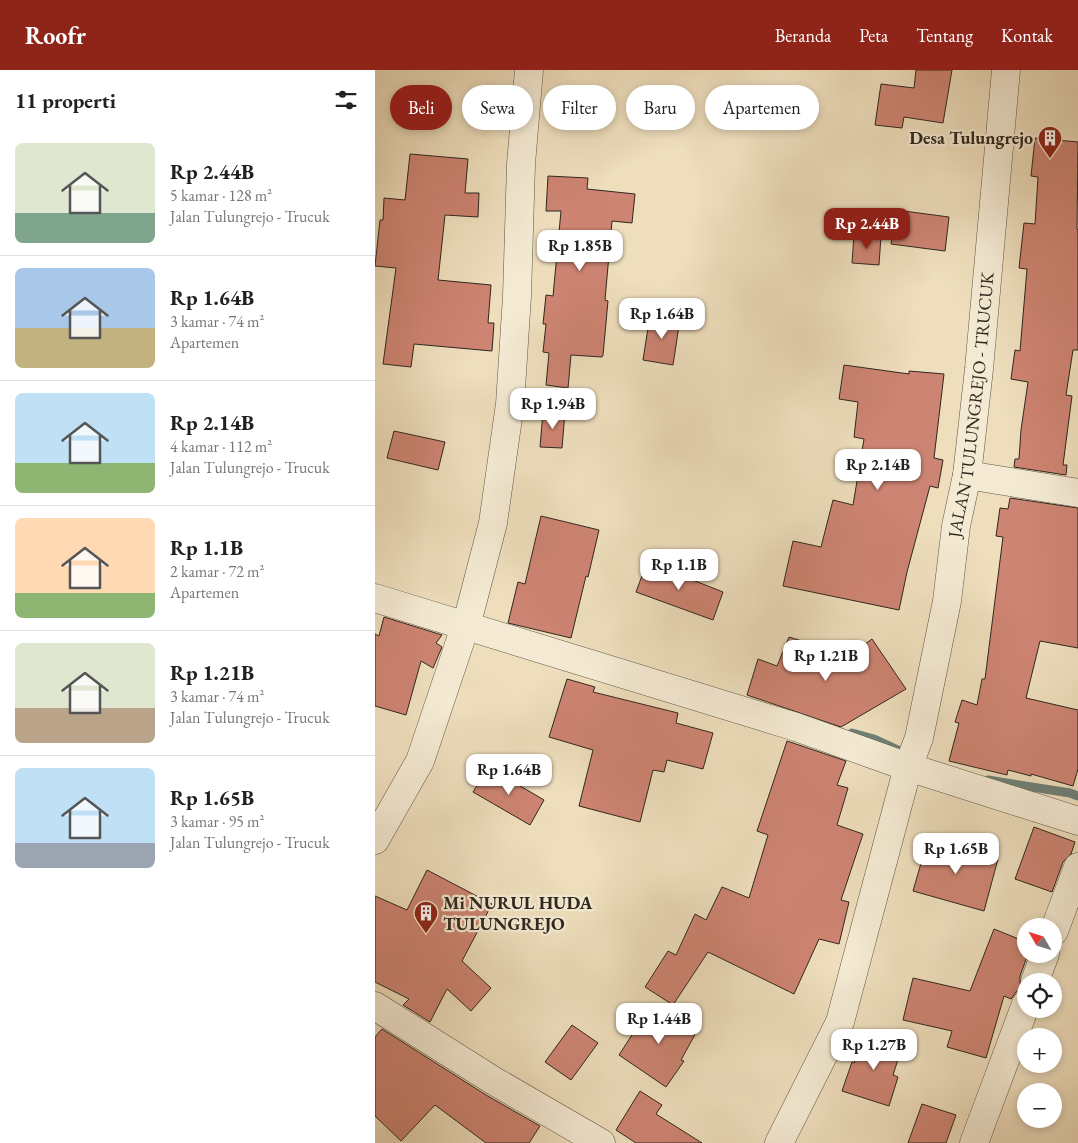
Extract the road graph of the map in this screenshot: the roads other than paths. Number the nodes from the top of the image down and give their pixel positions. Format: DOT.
graph roads {
  1 [pos="529,70"];
  2 [pos="1006,70"];
  3 [pos="967,475"];
  4 [pos="1078,493"];
  5 [pos="375,598"];
  6 [pos="465,626"];
  7 [pos="908,767"];
  8 [pos="1078,822"];
  9 [pos="375,840"];
  10 [pos="1078,867"];
  11 [pos="1059,918"];
  12 [pos="375,1006"];
  13 [pos="1021,1018"];
  14 [pos="601,1143"];
  15 [pos="779,1143"];
  16 [pos="973,1143"];
  1 -- 6 [label="street"];
  2 -- 3 [label="street, JALAN TULUNGREJO - TRUCUK"];
  3 -- 4 [label="street"];
  3 -- 7 [label="street, JALAN TULUNGREJO - TRUCUK"];
  5 -- 6 [label="street"];
  6 -- 7 [label="street"];
  6 -- 9 [label="street"];
  7 -- 8 [label="street"];
  7 -- 15 [label="street"];
  10 -- 11 [label="street"];
  12 -- 14 [label="street"];
  13 -- 16 [label="street"];
}
